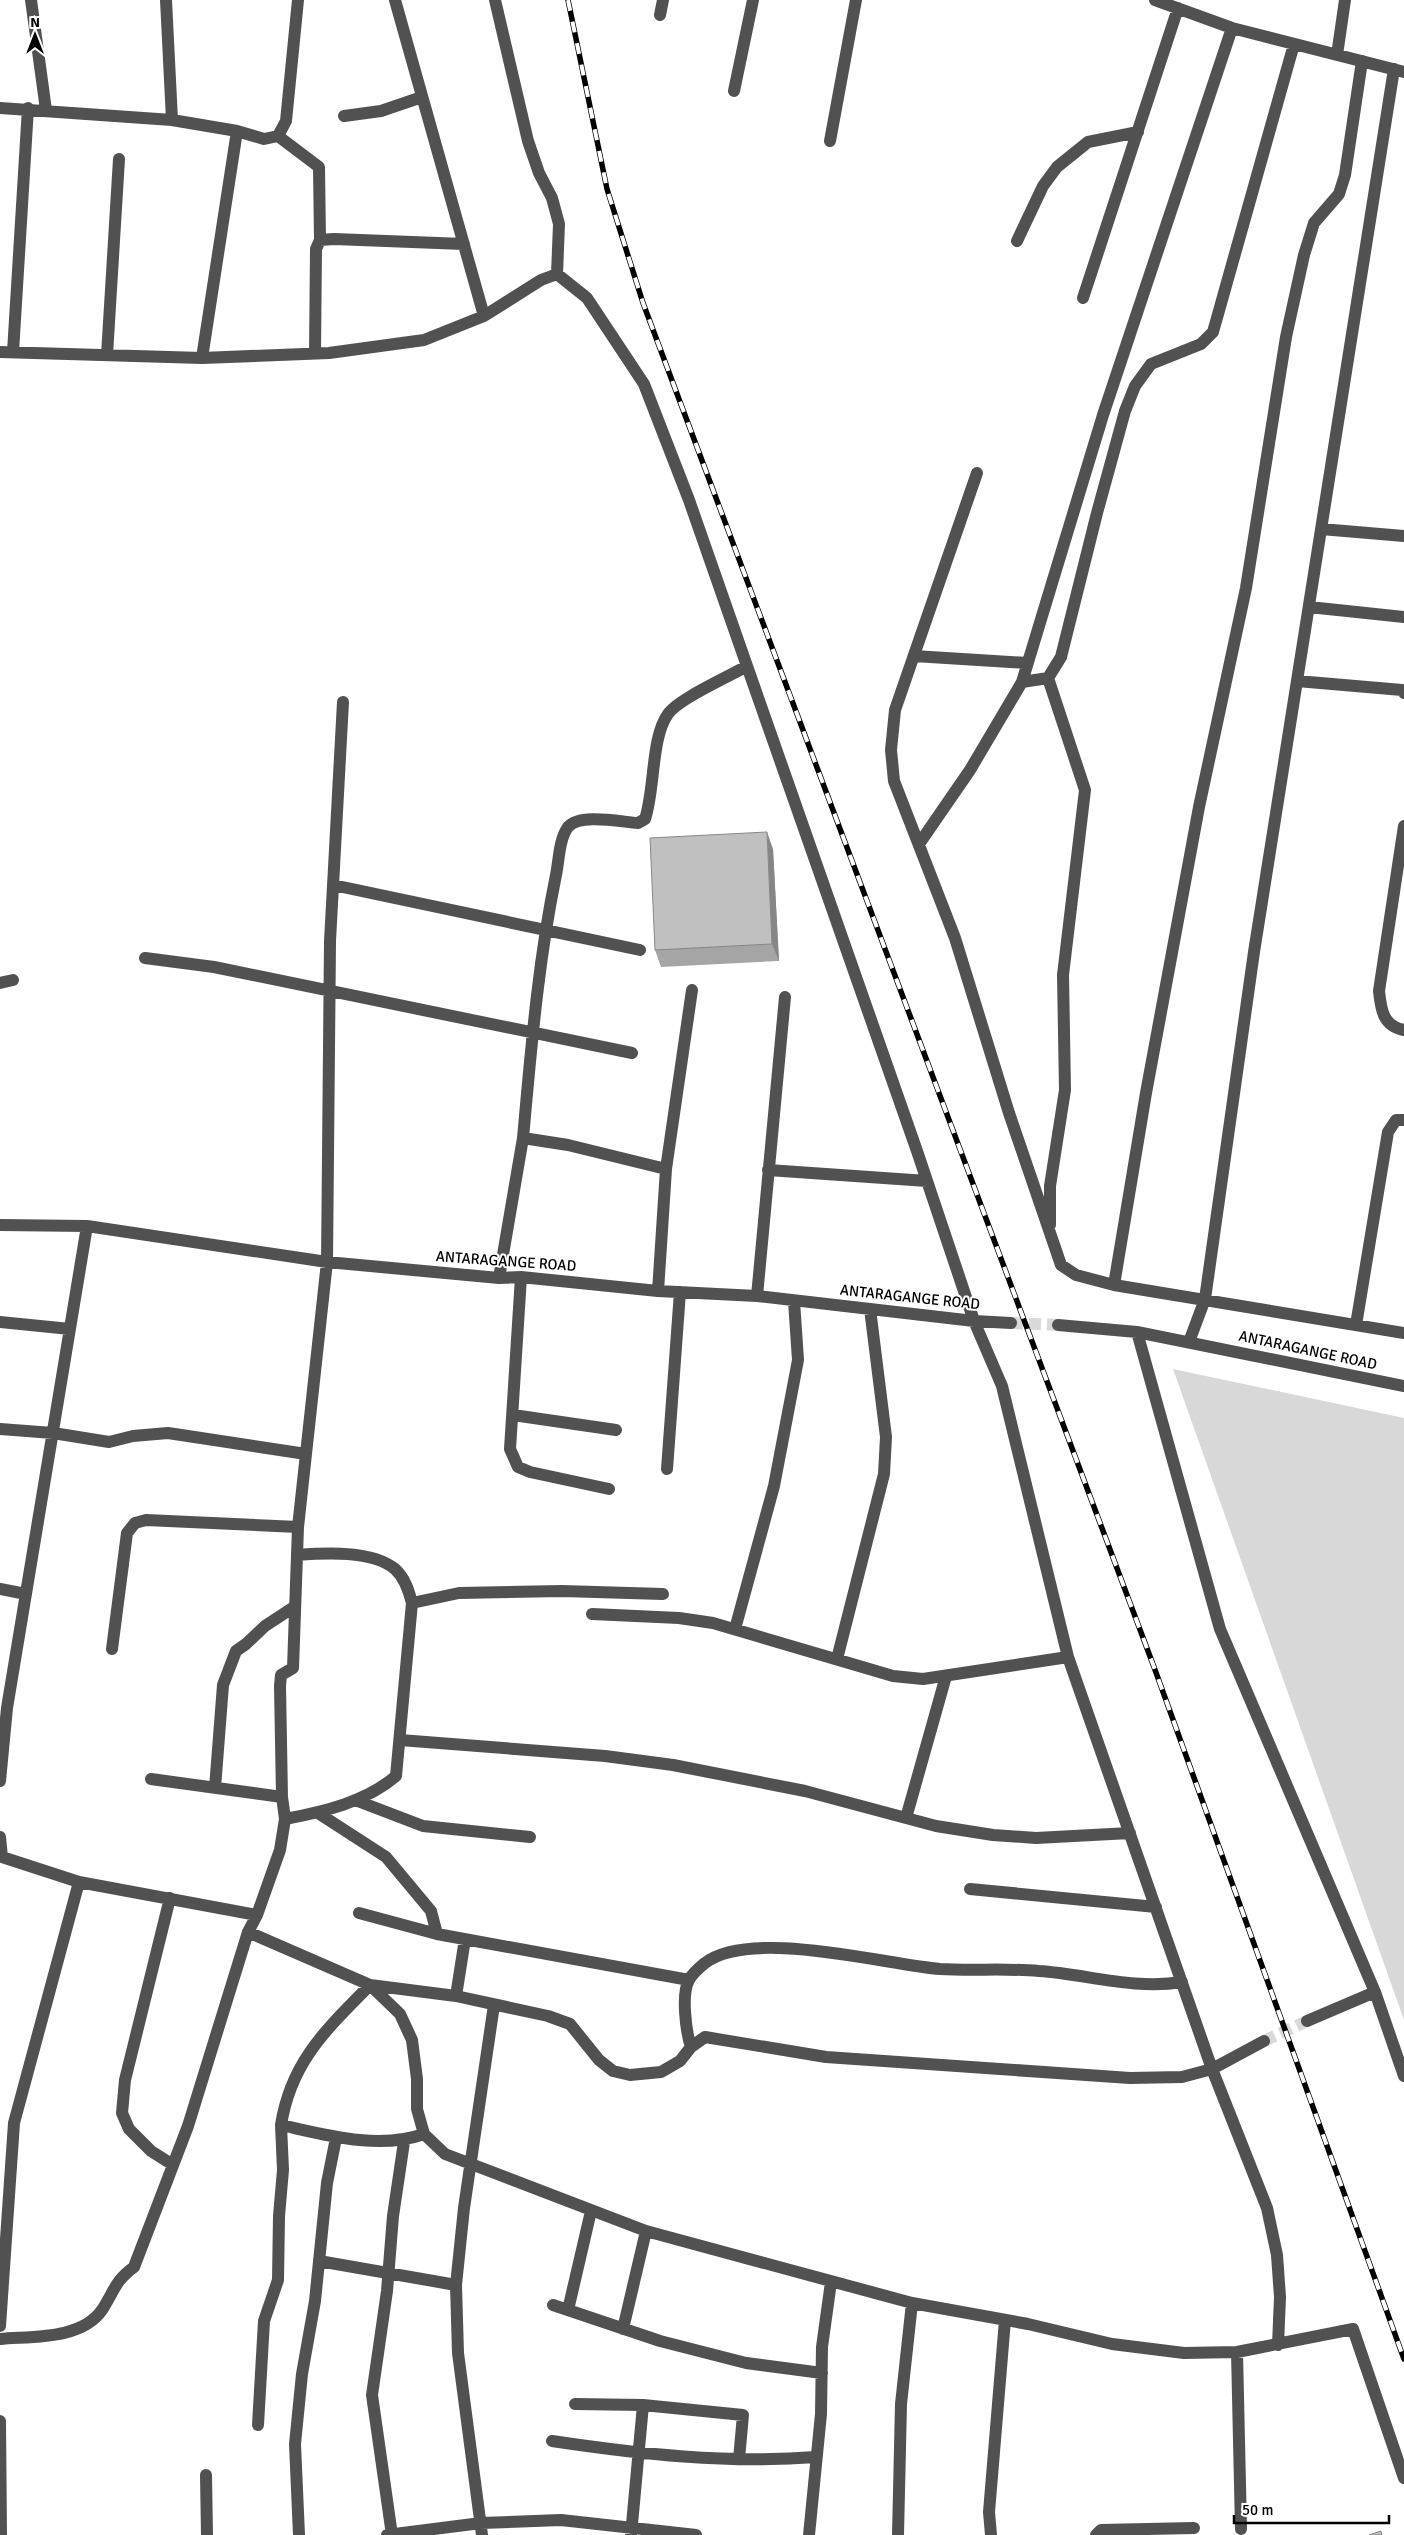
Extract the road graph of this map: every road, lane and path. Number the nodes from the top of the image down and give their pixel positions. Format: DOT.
graph roads {
  1 [pos="32,0"];
  2 [pos="166,0"];
  3 [pos="298,0"];
  4 [pos="395,0"];
  5 [pos="495,0"];
  6 [pos="663,0"];
  7 [pos="752,0"];
  8 [pos="856,0"];
  9 [pos="1155,0"];
  10 [pos="1344,0"];
  11 [pos="1178,8"];
  12 [pos="660,15"];
  13 [pos="1232,28"];
  14 [pos="1294,44"];
  15 [pos="1337,55"];
  16 [pos="1362,61"];
  17 [pos="1399,70"];
  18 [pos="734,91"];
  19 [pos="422,97"];
  20 [pos="0,108"];
  21 [pos="28,108"];
  22 [pos="46,110"];
  23 [pos="344,116"];
  24 [pos="172,120"];
  25 [pos="237,131"];
  26 [pos="1138,132"];
  27 [pos="278,136"];
  28 [pos="830,141"];
  29 [pos="119,159"];
  30 [pos="320,240"];
  31 [pos="1017,241"];
  32 [pos="464,244"];
  33 [pos="557,274"];
  34 [pos="1083,298"];
  35 [pos="484,316"];
  36 [pos="0,352"];
  37 [pos="13,352"];
  38 [pos="315,353"];
  39 [pos="107,355"];
  40 [pos="202,358"];
  41 [pos="977,473"];
  42 [pos="1321,530"];
  43 [pos="1404,536"];
  44 [pos="1309,607"];
  45 [pos="1404,617"];
  46 [pos="914,656"];
  47 [pos="1027,663"];
  48 [pos="747,666"];
  49 [pos="1048,678"];
  50 [pos="1297,680"];
  51 [pos="1022,682"];
  52 [pos="1404,693"];
  53 [pos="343,702"];
  54 [pos="1404,826"];
  55 [pos="1404,831"];
  56 [pos="919,844"];
  57 [pos="333,885"];
  58 [pos="1398,907"];
  59 [pos="544,930"];
  60 [pos="640,950"];
  61 [pos="145,958"];
  62 [pos="13,980"];
  63 [pos="0,984"];
  64 [pos="692,990"];
  65 [pos="329,992"];
  66 [pos="785,997"];
  67 [pos="1404,1030"];
  68 [pos="532,1033"];
  69 [pos="632,1053"];
  70 [pos="1404,1120"];
  71 [pos="523,1138"];
  72 [pos="666,1169"];
  73 [pos="768,1170"];
  74 [pos="927,1181"];
  75 [pos="0,1225"];
  76 [pos="87,1226"];
  77 [pos="1050,1235"];
  78 [pos="327,1262"];
  79 [pos="521,1277"];
  80 [pos="499,1278"];
  81 [pos="1114,1285"];
  82 [pos="658,1291"];
  83 [pos="680,1292"];
  84 [pos="757,1296"];
  85 [pos="1205,1298"];
  86 [pos="794,1300"];
  87 [pos="870,1310"];
  88 [pos="0,1322"];
  89 [pos="974,1322"];
  90 [pos="1011,1323"];
  91 [pos="1356,1324"];
  92 [pos="1058,1325"];
  93 [pos="70,1329"];
  94 [pos="1137,1332"];
  95 [pos="1404,1333"];
  96 [pos="1190,1342"];
  97 [pos="1404,1386"];
  98 [pos="513,1415"];
  99 [pos="0,1429"];
  100 [pos="616,1430"];
  101 [pos="53,1433"];
  102 [pos="306,1454"];
  103 [pos="667,1469"];
  104 [pos="609,1489"];
  105 [pos="298,1527"];
  106 [pos="298,1555"];
  107 [pos="0,1589"];
  108 [pos="26,1594"];
  109 [pos="663,1594"];
  110 [pos="412,1603"];
  111 [pos="294,1607"];
  112 [pos="592,1614"];
  113 [pos="735,1629"];
  114 [pos="112,1649"];
  115 [pos="1068,1657"];
  116 [pos="837,1659"];
  117 [pos="946,1676"];
  118 [pos="400,1740"];
  119 [pos="151,1779"];
  120 [pos="0,1782"];
  121 [pos="214,1788"];
  122 [pos="282,1797"];
  123 [pos="354,1800"];
  124 [pos="318,1813"];
  125 [pos="906,1818"];
  126 [pos="285,1819"];
  127 [pos="1130,1833"];
  128 [pos="530,1837"];
  129 [pos="0,1838"];
  130 [pos="1,1860"];
  131 [pos="79,1882"];
  132 [pos="970,1889"];
  133 [pos="170,1898"];
  134 [pos="1156,1907"];
  135 [pos="359,1913"];
  136 [pos="257,1915"];
  137 [pos="248,1932"];
  138 [pos="437,1934"];
  139 [pos="465,1939"];
  140 [pos="689,1980"];
  141 [pos="1182,1982"];
  142 [pos="370,1985"];
  143 [pos="1376,1992"];
  144 [pos="456,1996"];
  145 [pos="494,2005"];
  146 [pos="1307,2021"];
  147 [pos="1264,2041"];
  148 [pos="691,2047"];
  149 [pos="1212,2069"];
  150 [pos="1404,2076"];
  151 [pos="281,2125"];
  152 [pos="424,2134"];
  153 [pos="336,2138"];
  154 [pos="404,2142"];
  155 [pos="471,2164"];
  156 [pos="173,2165"];
  157 [pos="6,2166"];
  158 [pos="591,2211"];
  159 [pos="646,2231"];
  160 [pos="319,2261"];
  161 [pos="388,2274"];
  162 [pos="831,2282"];
  163 [pos="456,2285"];
  164 [pos="912,2303"];
  165 [pos="553,2305"];
  166 [pos="568,2310"];
  167 [pos="1005,2320"];
  168 [pos="0,2326"];
  169 [pos="623,2328"];
  170 [pos="0,2339"];
  171 [pos="1278,2345"];
  172 [pos="1237,2352"];
  173 [pos="822,2373"];
  174 [pos="575,2404"];
  175 [pos="643,2405"];
  176 [pos="0,2421"];
  177 [pos="258,2425"];
  178 [pos="552,2441"];
  179 [pos="638,2454"];
  180 [pos="816,2457"];
  181 [pos="739,2459"];
  182 [pos="206,2475"];
  183 [pos="1404,2478"];
  184 [pos="1194,2528"];
  185 [pos="482,2529"];
  186 [pos="1241,2529"];
  187 [pos="631,2531"];
  188 [pos="390,2534"];
  189 [pos="1,2535"];
  190 [pos="207,2535"];
  191 [pos="299,2535"];
  192 [pos="696,2535"];
  193 [pos="809,2535"];
  194 [pos="898,2535"];
  195 [pos="991,2535"];
  196 [pos="1096,2535"];
  1 -- 22 [label="street"];
  2 -- 24 [label="street"];
  3 -- 27 [label="street"];
  4 -- 19 [label="street"];
  5 -- 33 [label="street"];
  6 -- 12 [label="street"];
  7 -- 18 [label="street"];
  8 -- 28 [label="street"];
  9 -- 11 [label="street"];
  10 -- 15 [label="street"];
  11 -- 13 [label="street"];
  11 -- 26 [label="street"];
  13 -- 14 [label="street"];
  13 -- 47 [label="street"];
  14 -- 15 [label="street"];
  14 -- 49 [label="street"];
  15 -- 16 [label="street"];
  16 -- 17 [label="street"];
  16 -- 81 [label="street"];
  17 -- 42 [label="street"];
  19 -- 23 [label="street"];
  19 -- 32 [label="street"];
  20 -- 21 [label="street"];
  21 -- 22 [label="street"];
  21 -- 37 [label="street"];
  22 -- 24 [label="street"];
  24 -- 25 [label="street"];
  25 -- 27 [label="street"];
  25 -- 40 [label="street"];
  26 -- 31 [label="street"];
  26 -- 34 [label="street"];
  27 -- 30 [label="street"];
  29 -- 39 [label="street"];
  30 -- 32 [label="street"];
  30 -- 38 [label="street"];
  32 -- 35 [label="street"];
  33 -- 35 [label="street"];
  33 -- 48 [label="street"];
  35 -- 38 [label="street"];
  36 -- 37 [label="street"];
  37 -- 39 [label="street"];
  38 -- 40 [label="street"];
  39 -- 40 [label="street"];
  41 -- 46 [label="street"];
  42 -- 43 [label="street"];
  42 -- 44 [label="street"];
  44 -- 45 [label="street"];
  44 -- 50 [label="street"];
  46 -- 47 [label="street"];
  46 -- 56 [label="street"];
  47 -- 51 [label="street"];
  48 -- 59 [label="street"];
  48 -- 74 [label="street"];
  49 -- 51 [label="street"];
  49 -- 77 [label="street"];
  50 -- 52 [label="street"];
  50 -- 85 [label="street"];
  51 -- 56 [label="street"];
  53 -- 57 [label="street"];
  54 -- 55 [label="street"];
  55 -- 58 [label="street"];
  56 -- 77 [label="street"];
  57 -- 59 [label="street"];
  57 -- 65 [label="street"];
  58 -- 67 [label="street"];
  59 -- 60 [label="street"];
  59 -- 68 [label="street"];
  61 -- 65 [label="street"];
  62 -- 63 [label="street"];
  64 -- 72 [label="street"];
  65 -- 68 [label="street"];
  65 -- 78 [label="street"];
  66 -- 73 [label="street"];
  68 -- 69 [label="street"];
  68 -- 71 [label="street"];
  70 -- 91 [label="street"];
  71 -- 72 [label="street"];
  71 -- 80 [label="street"];
  72 -- 82 [label="street"];
  73 -- 74 [label="street"];
  73 -- 84 [label="street"];
  74 -- 89 [label="street"];
  75 -- 76 [label="street, ANTARAGANGE ROAD"];
  76 -- 78 [label="street, ANTARAGANGE ROAD"];
  76 -- 93 [label="street"];
  77 -- 81 [label="street"];
  78 -- 80 [label="street, ANTARAGANGE ROAD"];
  78 -- 102 [label="street"];
  79 -- 80 [label="street, ANTARAGANGE ROAD"];
  79 -- 82 [label="street, ANTARAGANGE ROAD"];
  79 -- 98 [label="street"];
  81 -- 85 [label="street"];
  82 -- 83 [label="street, ANTARAGANGE ROAD"];
  83 -- 84 [label="street, ANTARAGANGE ROAD"];
  83 -- 103 [label="street"];
  84 -- 86 [label="street, ANTARAGANGE ROAD"];
  85 -- 91 [label="street"];
  85 -- 96 [label="street"];
  86 -- 87 [label="street, ANTARAGANGE ROAD"];
  86 -- 113 [label="street"];
  87 -- 89 [label="street, ANTARAGANGE ROAD"];
  87 -- 116 [label="street"];
  88 -- 93 [label="street"];
  89 -- 90 [label="street, ANTARAGANGE ROAD"];
  89 -- 115 [label="street"];
  91 -- 95 [label="street"];
  92 -- 94 [label="street, ANTARAGANGE ROAD"];
  93 -- 101 [label="street"];
  94 -- 96 [label="street, ANTARAGANGE ROAD"];
  94 -- 143 [label="street"];
  96 -- 97 [label="street, ANTARAGANGE ROAD"];
  98 -- 100 [label="street"];
  98 -- 104 [label="street"];
  99 -- 101 [label="street"];
  101 -- 102 [label="street"];
  101 -- 108 [label="street"];
  102 -- 105 [label="street"];
  105 -- 106 [label="street"];
  105 -- 114 [label="street"];
  106 -- 110 [label="street"];
  106 -- 111 [label="street"];
  107 -- 108 [label="street"];
  108 -- 120 [label="street"];
  109 -- 110 [label="street"];
  110 -- 118 [label="street"];
  111 -- 121 [label="street"];
  111 -- 122 [label="street"];
  112 -- 113 [label="street"];
  113 -- 116 [label="street"];
  115 -- 117 [label="street"];
  115 -- 127 [label="street"];
  116 -- 117 [label="street"];
  117 -- 125 [label="street"];
  118 -- 123 [label="street"];
  118 -- 125 [label="street"];
  119 -- 121 [label="street"];
  121 -- 122 [label="street"];
  122 -- 126 [label="street"];
  123 -- 124 [label="street"];
  123 -- 128 [label="street"];
  124 -- 126 [label="street"];
  124 -- 138 [label="street"];
  125 -- 127 [label="street"];
  126 -- 136 [label="street"];
  127 -- 134 [label="street"];
  129 -- 130 [label="street"];
  130 -- 131 [label="street"];
  131 -- 133 [label="street"];
  131 -- 157 [label="street"];
  132 -- 134 [label="street"];
  133 -- 136 [label="street"];
  133 -- 156 [label="street"];
  134 -- 141 [label="street"];
  135 -- 138 [label="street"];
  136 -- 137 [label="street"];
  137 -- 142 [label="street"];
  137 -- 156 [label="street"];
  138 -- 139 [label="street"];
  139 -- 140 [label="street"];
  139 -- 144 [label="street"];
  140 -- 141 [label="street"];
  140 -- 148 [label="street"];
  141 -- 149 [label="street"];
  142 -- 144 [label="street"];
  142 -- 151 [label="street"];
  142 -- 152 [label="street"];
  143 -- 146 [label="street"];
  143 -- 150 [label="street"];
  144 -- 145 [label="street"];
  145 -- 148 [label="street"];
  145 -- 155 [label="street"];
  147 -- 149 [label="street"];
  148 -- 149 [label="street"];
  149 -- 171 [label="street"];
  151 -- 153 [label="street"];
  151 -- 177 [label="street"];
  152 -- 154 [label="street"];
  152 -- 155 [label="street"];
  153 -- 154 [label="street"];
  153 -- 160 [label="street"];
  154 -- 161 [label="street"];
  155 -- 158 [label="street"];
  155 -- 163 [label="street"];
  156 -- 170 [label="street"];
  157 -- 168 [label="street"];
  158 -- 159 [label="street"];
  158 -- 166 [label="street"];
  159 -- 162 [label="street"];
  159 -- 169 [label="street"];
  160 -- 161 [label="street"];
  160 -- 191 [label="street"];
  161 -- 163 [label="street"];
  161 -- 188 [label="street"];
  162 -- 164 [label="street"];
  162 -- 173 [label="street"];
  163 -- 185 [label="street"];
  164 -- 167 [label="street"];
  164 -- 194 [label="street"];
  165 -- 166 [label="street"];
  166 -- 169 [label="street"];
  167 -- 172 [label="street"];
  167 -- 195 [label="street"];
  169 -- 173 [label="street"];
  171 -- 172 [label="street"];
  171 -- 183 [label="street"];
  172 -- 186 [label="street"];
  173 -- 180 [label="street"];
  174 -- 175 [label="street"];
  175 -- 179 [label="street"];
  175 -- 181 [label="street"];
  176 -- 189 [label="street"];
  178 -- 179 [label="street"];
  179 -- 181 [label="street"];
  179 -- 187 [label="street"];
  180 -- 181 [label="street"];
  180 -- 193 [label="street"];
  182 -- 190 [label="street"];
  184 -- 196 [label="street"];
  185 -- 187 [label="street"];
  185 -- 188 [label="street"];
  187 -- 192 [label="street"];
}
